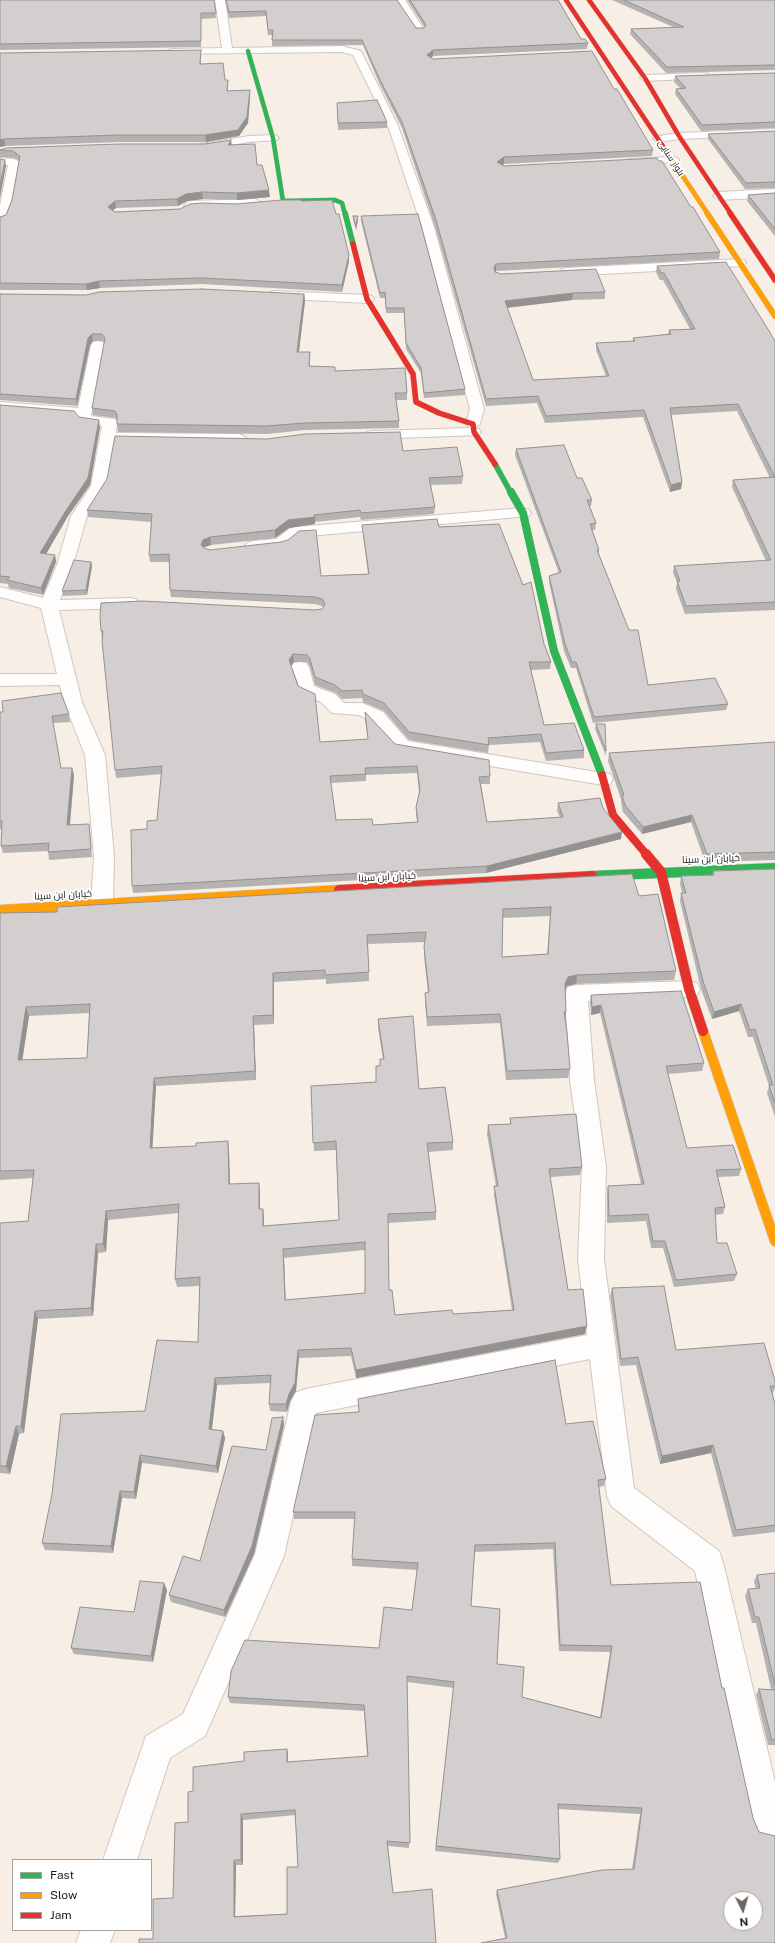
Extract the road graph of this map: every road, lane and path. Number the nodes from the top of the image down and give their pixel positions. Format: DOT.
graph roads {
  1 [pos="220,0"];
  2 [pos="400,0"];
  3 [pos="566,0"];
  4 [pos="589,0"];
  5 [pos="420,31"];
  6 [pos="227,50"];
  7 [pos="248,51"];
  8 [pos="160,52"];
  9 [pos="602,53"];
  10 [pos="587,54"];
  11 [pos="713,76"];
  12 [pos="645,78"];
  13 [pos="775,132"];
  14 [pos="678,136"];
  15 [pos="273,138"];
  16 [pos="659,139"];
  17 [pos="190,147"];
  18 [pos="673,160"];
  19 [pos="0,161"];
  20 [pos="619,163"];
  21 [pos="775,194"];
  22 [pos="719,196"];
  23 [pos="283,201"];
  24 [pos="181,210"];
  25 [pos="0,220"];
  26 [pos="740,263"];
  27 [pos="557,272"];
  28 [pos="775,280"];
  29 [pos="262,294"];
  30 [pos="367,299"];
  31 [pos="775,316"];
  32 [pos="98,346"];
  33 [pos="0,406"];
  34 [pos="85,413"];
  35 [pos="474,428"];
  36 [pos="358,435"];
  37 [pos="108,437"];
  38 [pos="252,440"];
  39 [pos="523,513"];
  40 [pos="234,548"];
  41 [pos="0,592"];
  42 [pos="144,602"];
  43 [pos="49,605"];
  44 [pos="300,667"];
  45 [pos="67,679"];
  46 [pos="0,680"];
  47 [pos="603,779"];
  48 [pos="775,868"];
  49 [pos="661,872"];
  50 [pos="102,904"];
  51 [pos="0,910"];
  52 [pos="689,989"];
  53 [pos="775,1241"];
  54 [pos="602,1344"];
  55 [pos="775,1824"];
  56 [pos="120,1859"];
  57 [pos="98,1931"];
  58 [pos="93,1943"];
  1 -- 6 [label="street"];
  2 -- 5 [label="street"];
  3 -- 9 [label="street, بلوار سنایی"];
  4 -- 12 [label="street, بلوار سنایی"];
  6 -- 7 [label="street"];
  6 -- 8 [label="street"];
  7 -- 15 [label="street"];
  7 -- 35 [label="street"];
  9 -- 10 [label="street"];
  9 -- 16 [label="street, بلوار سنایی"];
  11 -- 12 [label="street"];
  12 -- 14 [label="street, بلوار سنایی"];
  13 -- 14 [label="street"];
  14 -- 16 [label="street"];
  14 -- 22 [label="street, بلوار سنایی"];
  15 -- 17 [label="street"];
  15 -- 23 [label="street"];
  16 -- 18 [label="street, بلوار سنایی"];
  18 -- 20 [label="street"];
  18 -- 26 [label="street, بلوار سنایی"];
  19 -- 25 [label="street"];
  21 -- 22 [label="street"];
  22 -- 28 [label="street, بلوار سنایی"];
  23 -- 24 [label="street"];
  23 -- 30 [label="street"];
  26 -- 27 [label="street"];
  26 -- 31 [label="street, بلوار سنایی"];
  29 -- 30 [label="street"];
  30 -- 35 [label="street"];
  32 -- 34 [label="street"];
  33 -- 34 [label="street"];
  34 -- 37 [label="street"];
  35 -- 36 [label="street"];
  35 -- 39 [label="street"];
  37 -- 38 [label="street"];
  37 -- 43 [label="street"];
  39 -- 40 [label="street"];
  39 -- 47 [label="street"];
  41 -- 43 [label="street"];
  42 -- 43 [label="street"];
  43 -- 45 [label="street"];
  44 -- 47 [label="street"];
  45 -- 46 [label="street"];
  45 -- 50 [label="street"];
  47 -- 49 [label="street"];
  48 -- 49 [label="street, خیابان ابن سینا"];
  49 -- 50 [label="street, خیابان ابن سینا"];
  49 -- 52 [label="street"];
  50 -- 51 [label="street, خیابان ابن سینا"];
  52 -- 53 [label="street"];
  52 -- 54 [label="street"];
  54 -- 55 [label="street"];
  54 -- 56 [label="street"];
  57 -- 58 [label="street"];
}
